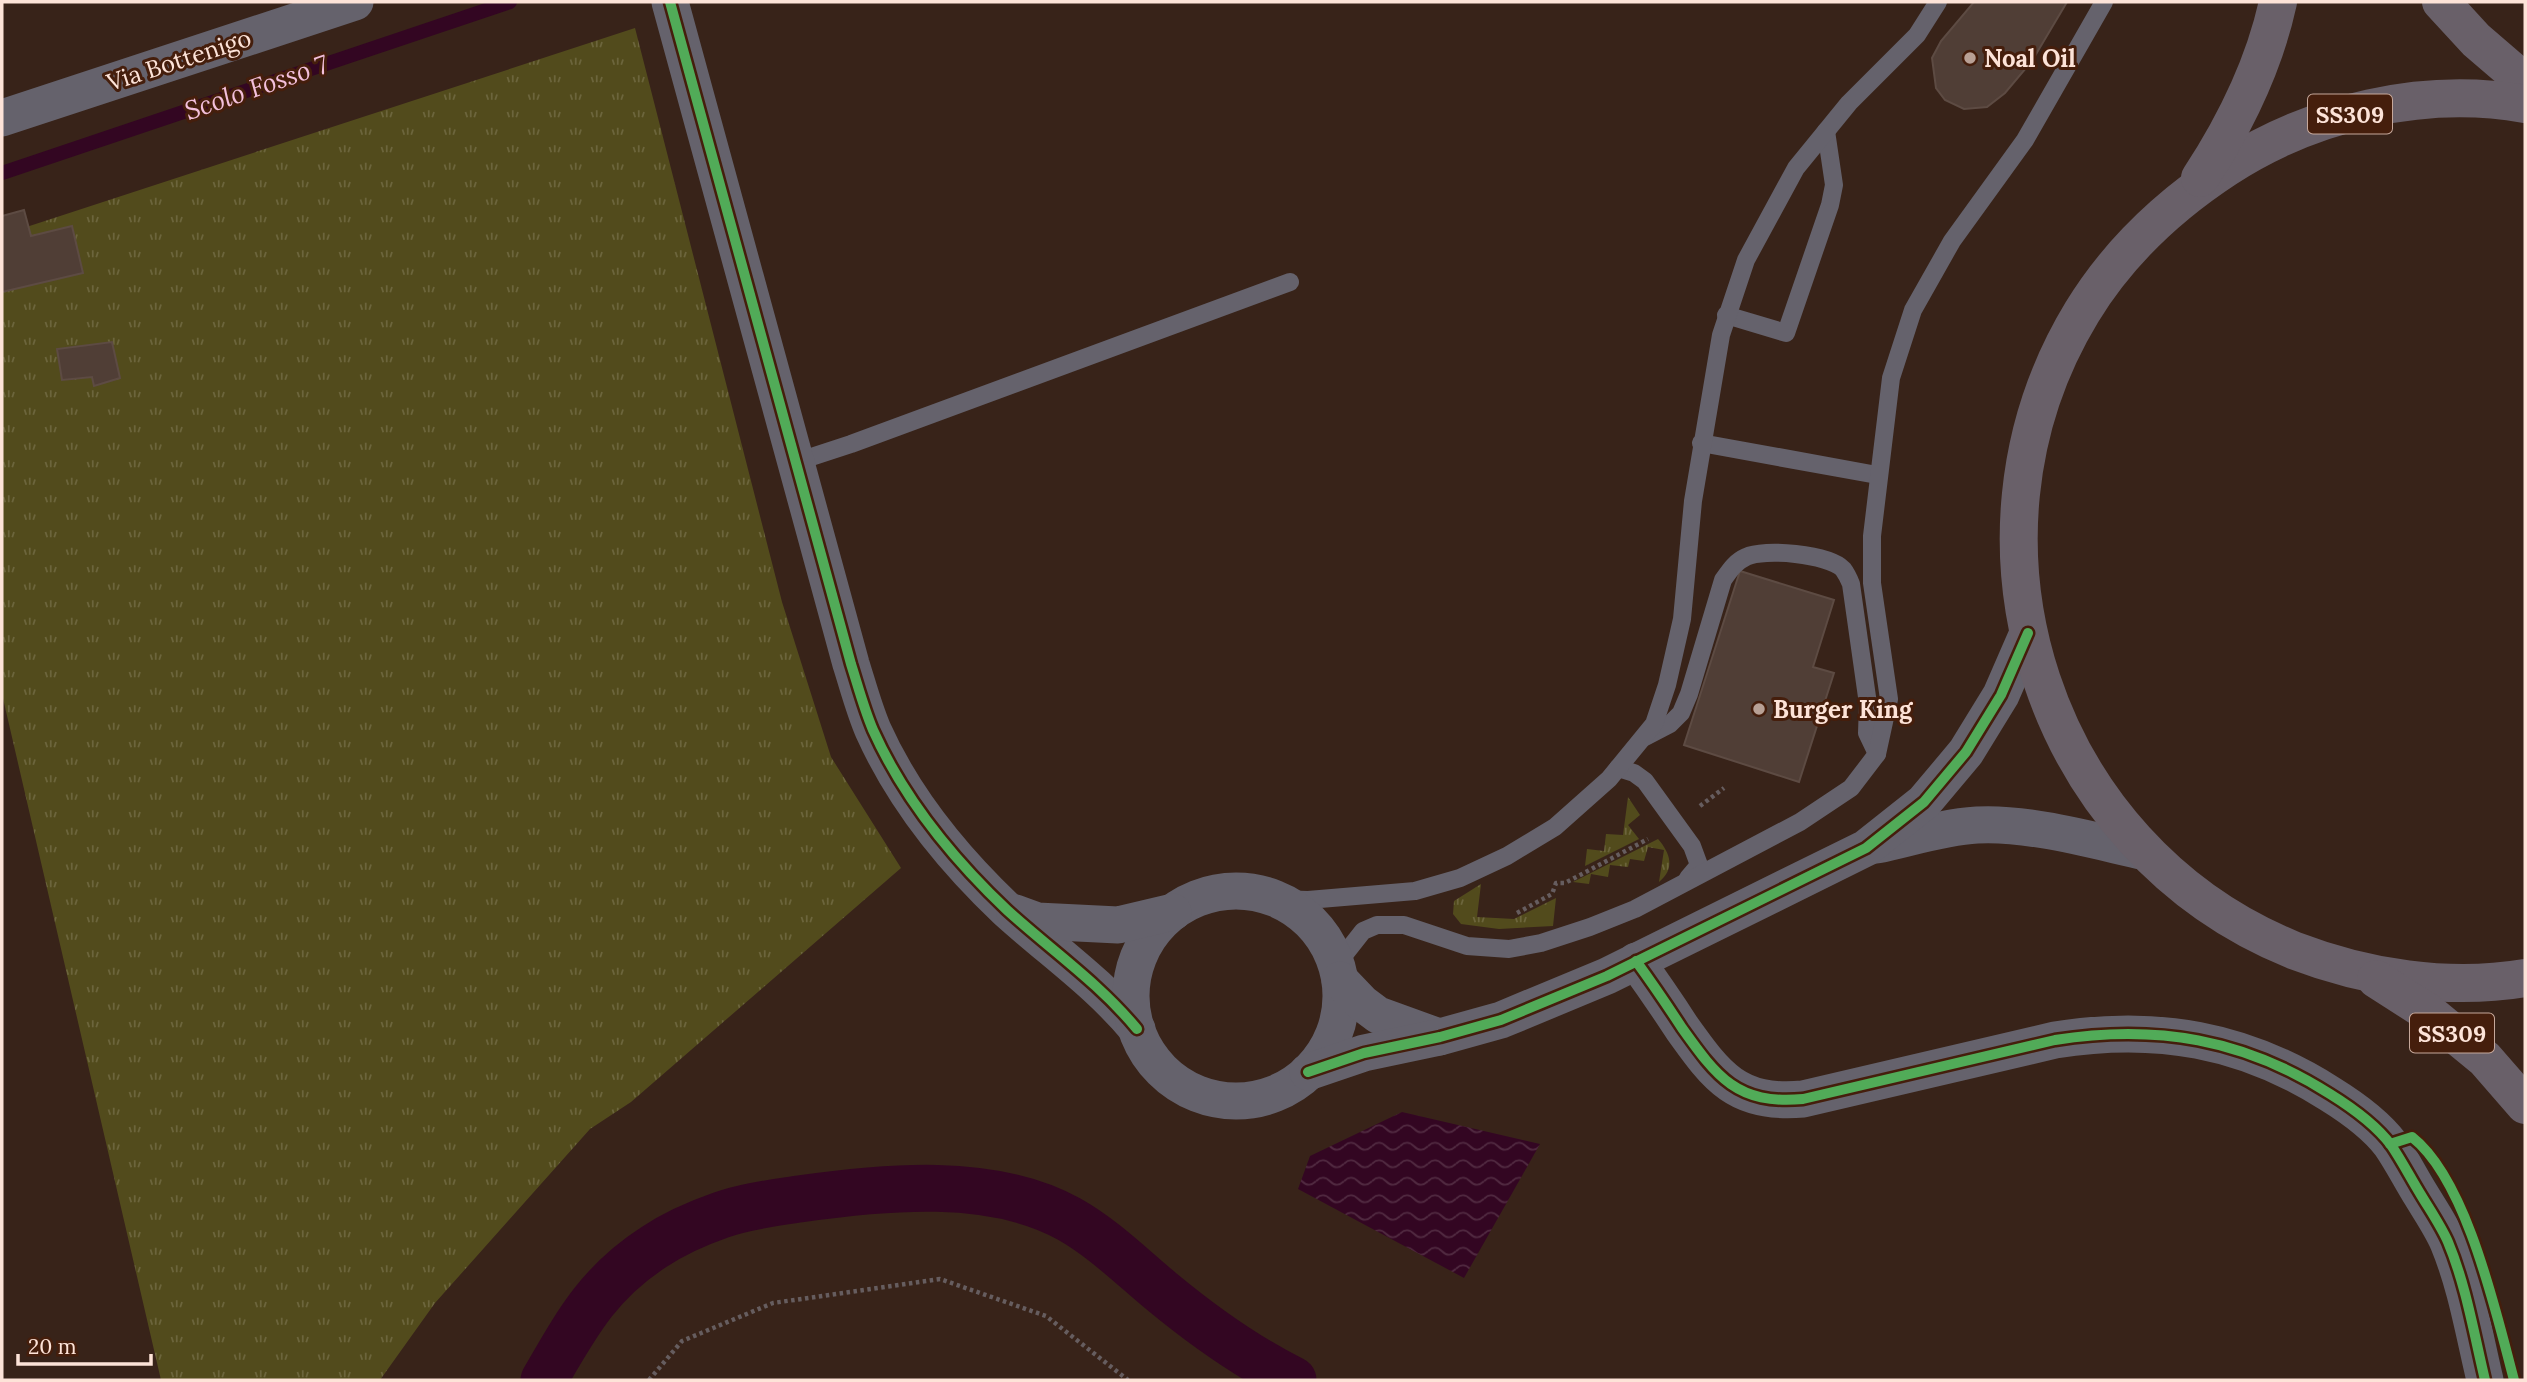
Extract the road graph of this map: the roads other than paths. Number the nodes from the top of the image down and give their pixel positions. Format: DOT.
graph roads {
  1 [pos="355,2"];
  2 [pos="670,2"];
  3 [pos="1938,2"];
  4 [pos="2104,2"];
  5 [pos="2278,2"];
  6 [pos="2441,2"];
  7 [pos="2525,82"];
  8 [pos="2525,104"];
  9 [pos="2,118"];
  10 [pos="1826,131"];
  11 [pos="2192,190"];
  12 [pos="1290,282"];
  13 [pos="1726,315"];
  14 [pos="1701,443"];
  15 [pos="796,462"];
  16 [pos="1877,475"];
  17 [pos="2028,633"];
  18 [pos="1644,737"];
  19 [pos="1877,754"];
  20 [pos="1618,768"];
  21 [pos="1866,848"];
  22 [pos="2146,852"];
  23 [pos="1686,881"];
  24 [pos="1276,899"];
  25 [pos="1008,910"];
  26 [pos="1173,912"];
  27 [pos="1636,961"];
  28 [pos="1338,972"];
  29 [pos="2368,974"];
  30 [pos="2525,978"];
  31 [pos="1137,1029"];
  32 [pos="1440,1037"];
  33 [pos="1308,1072"];
  34 [pos="2525,1105"];
  35 [pos="2485,1380"];
  1 -- 9 [label="street, Via Bottenigo"];
  2 -- 15 [label="street"];
  3 -- 10 [label="lane"];
  4 -- 16 [label="lane"];
  5 -- 11 [label="main road, SS309"];
  6 -- 7 [label="main road"];
  8 -- 11 [label="main road, SS309"];
  10 -- 13 [label="lane"];
  10 -- 13 [label="lane"];
  11 -- 17 [label="main road, SS309"];
  12 -- 15 [label="lane"];
  13 -- 14 [label="lane"];
  14 -- 16 [label="lane"];
  14 -- 18 [label="lane"];
  15 -- 25 [label="street"];
  16 -- 19 [label="lane"];
  17 -- 21 [label="street"];
  17 -- 22 [label="main road, SS309"];
  18 -- 19 [label="lane"];
  18 -- 20 [label="lane"];
  19 -- 23 [label="lane"];
  20 -- 23 [label="lane"];
  20 -- 24 [label="lane"];
  21 -- 22 [label="street"];
  21 -- 27 [label="street"];
  22 -- 29 [label="main road, SS309"];
  23 -- 28 [label="lane"];
  24 -- 26 [label="street"];
  24 -- 28 [label="street"];
  25 -- 26 [label="street"];
  25 -- 31 [label="street"];
  26 -- 31 [label="street"];
  27 -- 32 [label="street"];
  27 -- 35 [label="street"];
  28 -- 32 [label="street"];
  28 -- 33 [label="street"];
  29 -- 30 [label="main road, SS309"];
  29 -- 34 [label="main road, SS309"];
  31 -- 33 [label="street"];
  32 -- 33 [label="street"];
}
